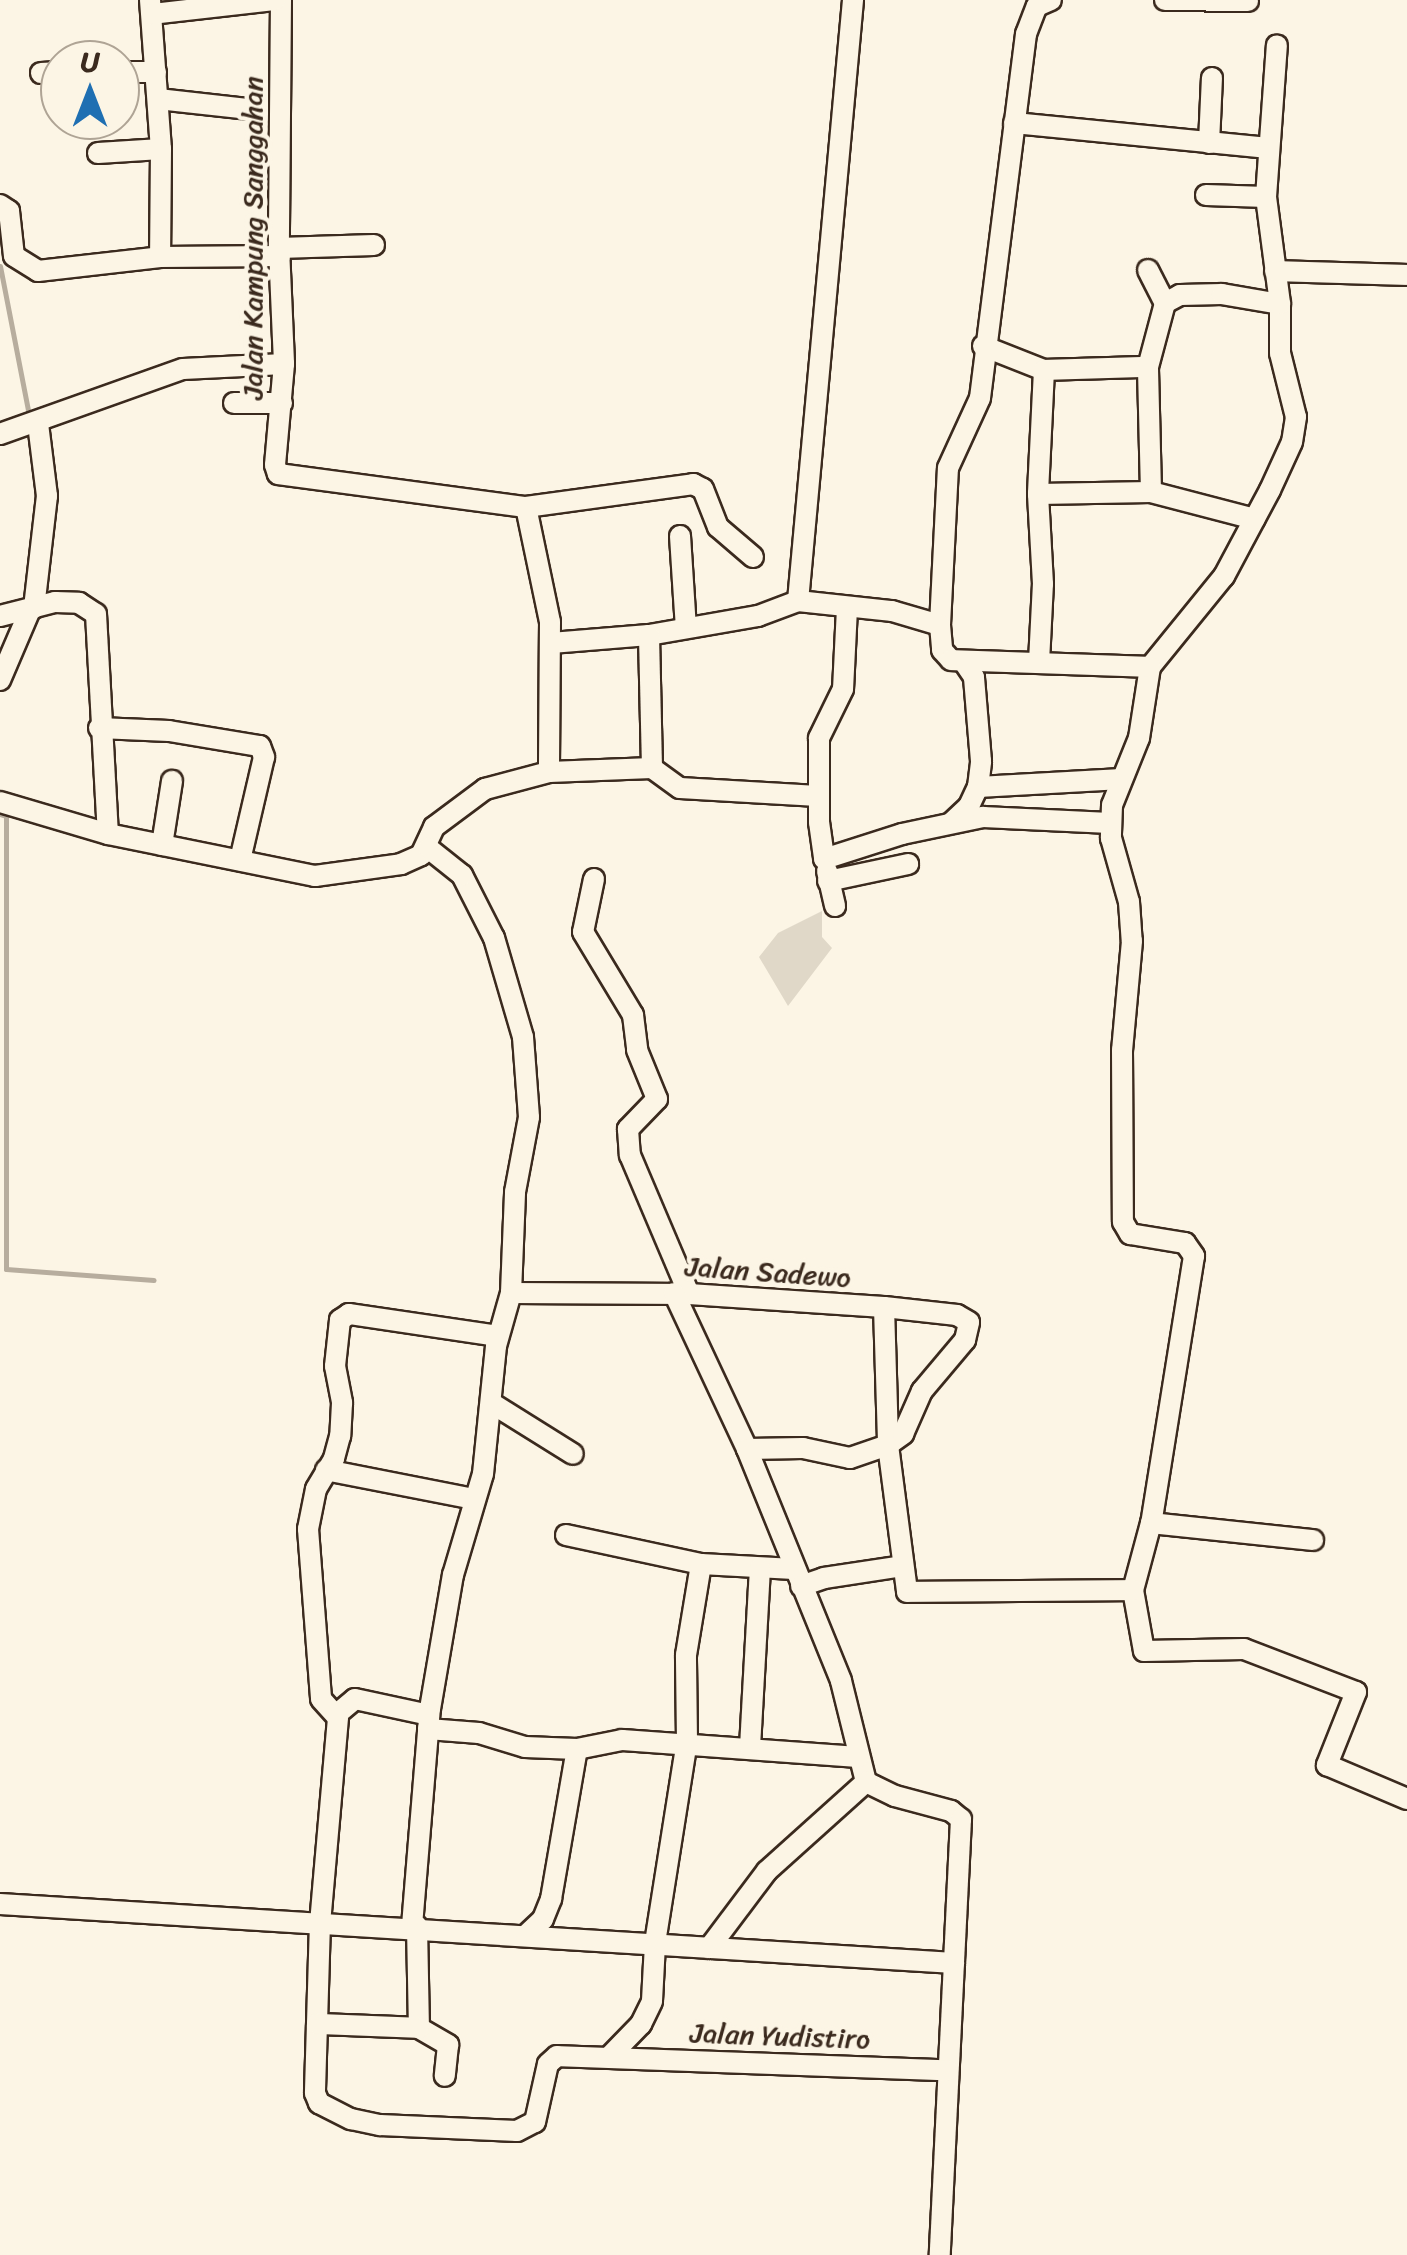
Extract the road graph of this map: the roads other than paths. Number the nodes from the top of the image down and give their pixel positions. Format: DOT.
graph roads {
  1 [pos="278,0"];
  2 [pos="852,0"];
  3 [pos="1050,0"];
  4 [pos="1165,0"];
  5 [pos="1248,1"];
  6 [pos="151,7"];
  7 [pos="1277,45"];
  8 [pos="140,72"];
  9 [pos="156,72"];
  10 [pos="1212,78"];
  11 [pos="158,99"];
  12 [pos="250,109"];
  13 [pos="1014,123"];
  14 [pos="1209,142"];
  15 [pos="1270,148"];
  16 [pos="161,149"];
  17 [pos="98,153"];
  18 [pos="1206,195"];
  19 [pos="1266,198"];
  20 [pos="0,205"];
  21 [pos="374,245"];
  22 [pos="280,252"];
  23 [pos="160,258"];
  24 [pos="1148,270"];
  25 [pos="1275,272"];
  26 [pos="1407,276"];
  27 [pos="1166,303"];
  28 [pos="1280,304"];
  29 [pos="984,346"];
  30 [pos="284,364"];
  31 [pos="1148,368"];
  32 [pos="1044,370"];
  33 [pos="234,403"];
  34 [pos="282,404"];
  35 [pos="38,424"];
  36 [pos="0,434"];
  37 [pos="1151,492"];
  38 [pos="1038,494"];
  39 [pos="526,507"];
  40 [pos="1254,519"];
  41 [pos="680,536"];
  42 [pos="754,556"];
  43 [pos="798,601"];
  44 [pos="848,608"];
  45 [pos="21,612"];
  46 [pos="940,625"];
  47 [pos="686,628"];
  48 [pos="649,636"];
  49 [pos="551,643"];
  50 [pos="964,662"];
  51 [pos="1039,662"];
  52 [pos="1150,667"];
  53 [pos="0,680"];
  54 [pos="99,728"];
  55 [pos="652,768"];
  56 [pos="549,772"];
  57 [pos="1122,780"];
  58 [pos="172,781"];
  59 [pos="978,787"];
  60 [pos="818,796"];
  61 [pos="0,802"];
  62 [pos="952,822"];
  63 [pos="1110,823"];
  64 [pos="108,834"];
  65 [pos="162,844"];
  66 [pos="428,848"];
  67 [pos="824,859"];
  68 [pos="240,860"];
  69 [pos="908,864"];
  70 [pos="594,879"];
  71 [pos="828,881"];
  72 [pos="836,906"];
  73 [pos="512,1293"];
  74 [pos="682,1293"];
  75 [pos="884,1308"];
  76 [pos="498,1336"];
  77 [pos="493,1404"];
  78 [pos="888,1445"];
  79 [pos="747,1449"];
  80 [pos="573,1454"];
  81 [pos="326,1470"];
  82 [pos="474,1499"];
  83 [pos="1151,1523"];
  84 [pos="566,1535"];
  85 [pos="1314,1540"];
  86 [pos="701,1564"];
  87 [pos="902,1566"];
  88 [pos="760,1568"];
  89 [pos="798,1577"];
  90 [pos="1134,1590"];
  91 [pos="337,1714"];
  92 [pos="429,1722"];
  93 [pos="686,1742"];
  94 [pos="750,1747"];
  95 [pos="577,1748"];
  96 [pos="858,1757"];
  97 [pos="866,1782"];
  98 [pos="1407,1799"];
  99 [pos="0,1904"];
  100 [pos="320,1922"];
  101 [pos="414,1926"];
  102 [pos="526,1935"];
  103 [pos="655,1943"];
  104 [pos="710,1948"];
  105 [pos="954,1963"];
  106 [pos="317,2024"];
  107 [pos="419,2028"];
  108 [pos="610,2056"];
  109 [pos="948,2070"];
  110 [pos="445,2076"];
  111 [pos="940,2255"];
  1 -- 6 [label="street"];
  1 -- 22 [label="street, Jalan Kampung Sanggahan"];
  2 -- 43 [label="street"];
  3 -- 13 [label="street"];
  4 -- 5 [label="street"];
  6 -- 9 [label="street"];
  7 -- 15 [label="street"];
  8 -- 9 [label="street"];
  9 -- 11 [label="street"];
  10 -- 14 [label="street"];
  11 -- 12 [label="street"];
  11 -- 16 [label="street"];
  13 -- 14 [label="street"];
  13 -- 29 [label="street"];
  14 -- 15 [label="street"];
  15 -- 19 [label="street"];
  16 -- 17 [label="street"];
  16 -- 23 [label="street"];
  18 -- 19 [label="street"];
  19 -- 25 [label="street"];
  20 -- 23 [label="street"];
  21 -- 22 [label="street"];
  22 -- 23 [label="street"];
  22 -- 30 [label="street, Jalan Kampung Sanggahan"];
  24 -- 27 [label="street"];
  25 -- 26 [label="street"];
  25 -- 28 [label="street"];
  27 -- 28 [label="street"];
  27 -- 31 [label="street"];
  28 -- 40 [label="street"];
  29 -- 32 [label="street"];
  29 -- 46 [label="street"];
  30 -- 34 [label="street, Jalan Kampung Sanggahan"];
  30 -- 35 [label="street"];
  31 -- 32 [label="street"];
  31 -- 37 [label="street"];
  32 -- 38 [label="street"];
  33 -- 34 [label="street"];
  34 -- 39 [label="street, Jalan Kampung Sanggahan"];
  35 -- 36 [label="street"];
  35 -- 45 [label="street"];
  37 -- 38 [label="street"];
  37 -- 40 [label="street"];
  38 -- 51 [label="street"];
  39 -- 42 [label="street"];
  39 -- 49 [label="street"];
  40 -- 52 [label="street"];
  41 -- 47 [label="street"];
  43 -- 44 [label="street"];
  43 -- 47 [label="street"];
  44 -- 46 [label="street"];
  44 -- 60 [label="street"];
  45 -- 53 [label="street"];
  45 -- 54 [label="street"];
  46 -- 50 [label="street"];
  47 -- 48 [label="street"];
  48 -- 49 [label="street"];
  48 -- 55 [label="street"];
  49 -- 56 [label="street"];
  50 -- 51 [label="street"];
  50 -- 59 [label="street"];
  51 -- 52 [label="street"];
  52 -- 57 [label="street"];
  54 -- 64 [label="street"];
  54 -- 68 [label="street"];
  55 -- 56 [label="street"];
  55 -- 60 [label="street"];
  56 -- 66 [label="street"];
  57 -- 59 [label="street"];
  57 -- 63 [label="street"];
  58 -- 65 [label="street"];
  59 -- 62 [label="street"];
  60 -- 67 [label="street"];
  61 -- 64 [label="street"];
  62 -- 63 [label="street"];
  62 -- 67 [label="street"];
  63 -- 83 [label="street"];
  64 -- 65 [label="street"];
  65 -- 68 [label="street"];
  66 -- 68 [label="street"];
  66 -- 73 [label="street"];
  67 -- 71 [label="street"];
  69 -- 71 [label="street"];
  70 -- 74 [label="street"];
  71 -- 72 [label="street"];
  73 -- 74 [label="street, Jalan Sadewo"];
  73 -- 76 [label="street"];
  74 -- 75 [label="street, Jalan Sadewo"];
  74 -- 79 [label="street"];
  75 -- 78 [label="street, Jalan Sadewo"];
  75 -- 78 [label="street"];
  76 -- 77 [label="street"];
  76 -- 81 [label="street"];
  77 -- 80 [label="street"];
  77 -- 82 [label="street"];
  78 -- 79 [label="street"];
  78 -- 87 [label="street, Jalan Sadewo"];
  79 -- 89 [label="street"];
  81 -- 82 [label="street"];
  81 -- 91 [label="street"];
  82 -- 92 [label="street"];
  83 -- 85 [label="street"];
  83 -- 90 [label="street"];
  84 -- 86 [label="street"];
  86 -- 88 [label="street"];
  86 -- 93 [label="street"];
  87 -- 89 [label="street"];
  87 -- 90 [label="street"];
  88 -- 89 [label="street"];
  88 -- 94 [label="street"];
  89 -- 96 [label="street"];
  90 -- 98 [label="street"];
  91 -- 92 [label="street"];
  91 -- 100 [label="street"];
  92 -- 95 [label="street"];
  92 -- 101 [label="street"];
  93 -- 94 [label="street"];
  93 -- 95 [label="street"];
  93 -- 103 [label="street"];
  94 -- 96 [label="street"];
  95 -- 102 [label="street"];
  96 -- 97 [label="street"];
  97 -- 104 [label="street"];
  97 -- 105 [label="street"];
  99 -- 100 [label="street"];
  100 -- 101 [label="street"];
  100 -- 106 [label="street"];
  101 -- 102 [label="street"];
  101 -- 107 [label="street"];
  102 -- 103 [label="street"];
  103 -- 104 [label="street"];
  103 -- 108 [label="street"];
  104 -- 105 [label="street"];
  105 -- 109 [label="street"];
  106 -- 107 [label="street"];
  106 -- 108 [label="street, Jalan Yudistiro"];
  107 -- 110 [label="street"];
  108 -- 109 [label="street, Jalan Yudistiro"];
  109 -- 111 [label="street"];
}
